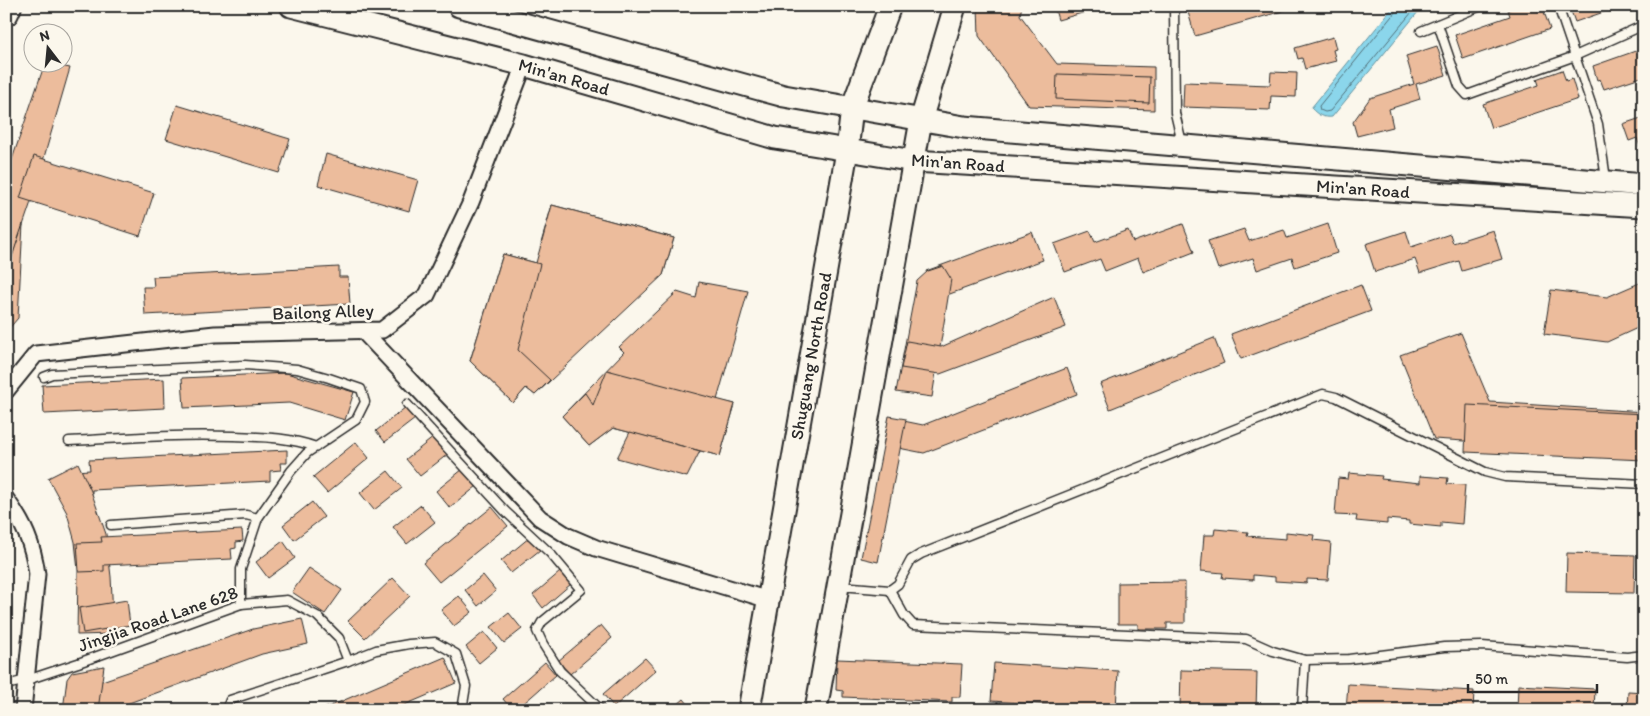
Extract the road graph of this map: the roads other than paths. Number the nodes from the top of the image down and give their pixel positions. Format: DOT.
graph roads {
  1 [pos="9,6"];
  2 [pos="292,6"];
  3 [pos="459,6"];
  4 [pos="890,6"];
  5 [pos="955,6"];
  6 [pos="1174,6"];
  7 [pos="1481,6"];
  8 [pos="1558,6"];
  9 [pos="6,13"];
  10 [pos="1438,24"];
  11 [pos="1644,25"];
  12 [pos="1421,31"];
  13 [pos="1575,56"];
  14 [pos="524,65"];
  15 [pos="852,108"];
  16 [pos="921,120"];
  17 [pos="1182,145"];
  18 [pos="847,151"];
  19 [pos="914,161"];
  20 [pos="1606,181"];
  21 [pos="1644,185"];
  22 [pos="1644,206"];
  23 [pos="363,331"];
  24 [pos="44,377"];
  25 [pos="6,391"];
  26 [pos="407,404"];
  27 [pos="70,440"];
  28 [pos="316,447"];
  29 [pos="1644,484"];
  30 [pos="6,499"];
  31 [pos="258,518"];
  32 [pos="111,525"];
  33 [pos="838,586"];
  34 [pos="890,590"];
  35 [pos="769,600"];
  36 [pos="241,604"];
  37 [pos="1644,655"];
  38 [pos="1305,660"];
  39 [pos="348,661"];
  40 [pos="27,680"];
  41 [pos="6,685"];
  42 [pos="23,710"];
  43 [pos="226,710"];
  44 [pos="462,710"];
  45 [pos="601,710"];
  46 [pos="749,710"];
  47 [pos="816,710"];
  48 [pos="1302,710"];
  1 -- 9 [label="main road"];
  2 -- 14 [label="main road, Min'an Road"];
  3 -- 15 [label="main road, Min'an Road"];
  4 -- 15 [label="main road, Shuguang North Road"];
  5 -- 16 [label="main road"];
  6 -- 17 [label="lane"];
  7 -- 10 [label="lane"];
  8 -- 13 [label="lane"];
  10 -- 12 [label="lane"];
  10 -- 13 [label="lane"];
  11 -- 13 [label="lane"];
  13 -- 20 [label="lane"];
  14 -- 18 [label="main road, Min'an Road"];
  14 -- 23 [label="street, Bailong Alley"];
  15 -- 16 [label="main road, Min'an Road"];
  15 -- 18 [label="main road, Shuguang North Road"];
  16 -- 17 [label="main road, Min'an Road"];
  16 -- 19 [label="main road"];
  17 -- 20 [label="main road, Min'an Road"];
  18 -- 19 [label="main road, Min'an Road"];
  18 -- 35 [label="main road, Shuguang North Road"];
  19 -- 22 [label="main road, Min'an Road"];
  19 -- 33 [label="main road"];
  20 -- 21 [label="main road, Min'an Road"];
  23 -- 25 [label="street, Bailong Alley"];
  23 -- 35 [label="street"];
  24 -- 28 [label="lane"];
  26 -- 45 [label="lane"];
  27 -- 28 [label="lane"];
  28 -- 31 [label="lane"];
  29 -- 34 [label="lane"];
  30 -- 40 [label="street"];
  31 -- 32 [label="lane"];
  31 -- 36 [label="lane"];
  33 -- 34 [label="lane"];
  33 -- 47 [label="main road"];
  34 -- 38 [label="lane"];
  35 -- 46 [label="main road, Shuguang North Road"];
  36 -- 39 [label="lane, Jingjia Road Lane 628"];
  36 -- 40 [label="lane, Jingjia Road Lane 628"];
  37 -- 38 [label="lane"];
  38 -- 48 [label="lane"];
  39 -- 43 [label="lane"];
  39 -- 44 [label="lane"];
  40 -- 41 [label="lane, Jingjia Road Lane 628"];
  40 -- 42 [label="street"];
}
